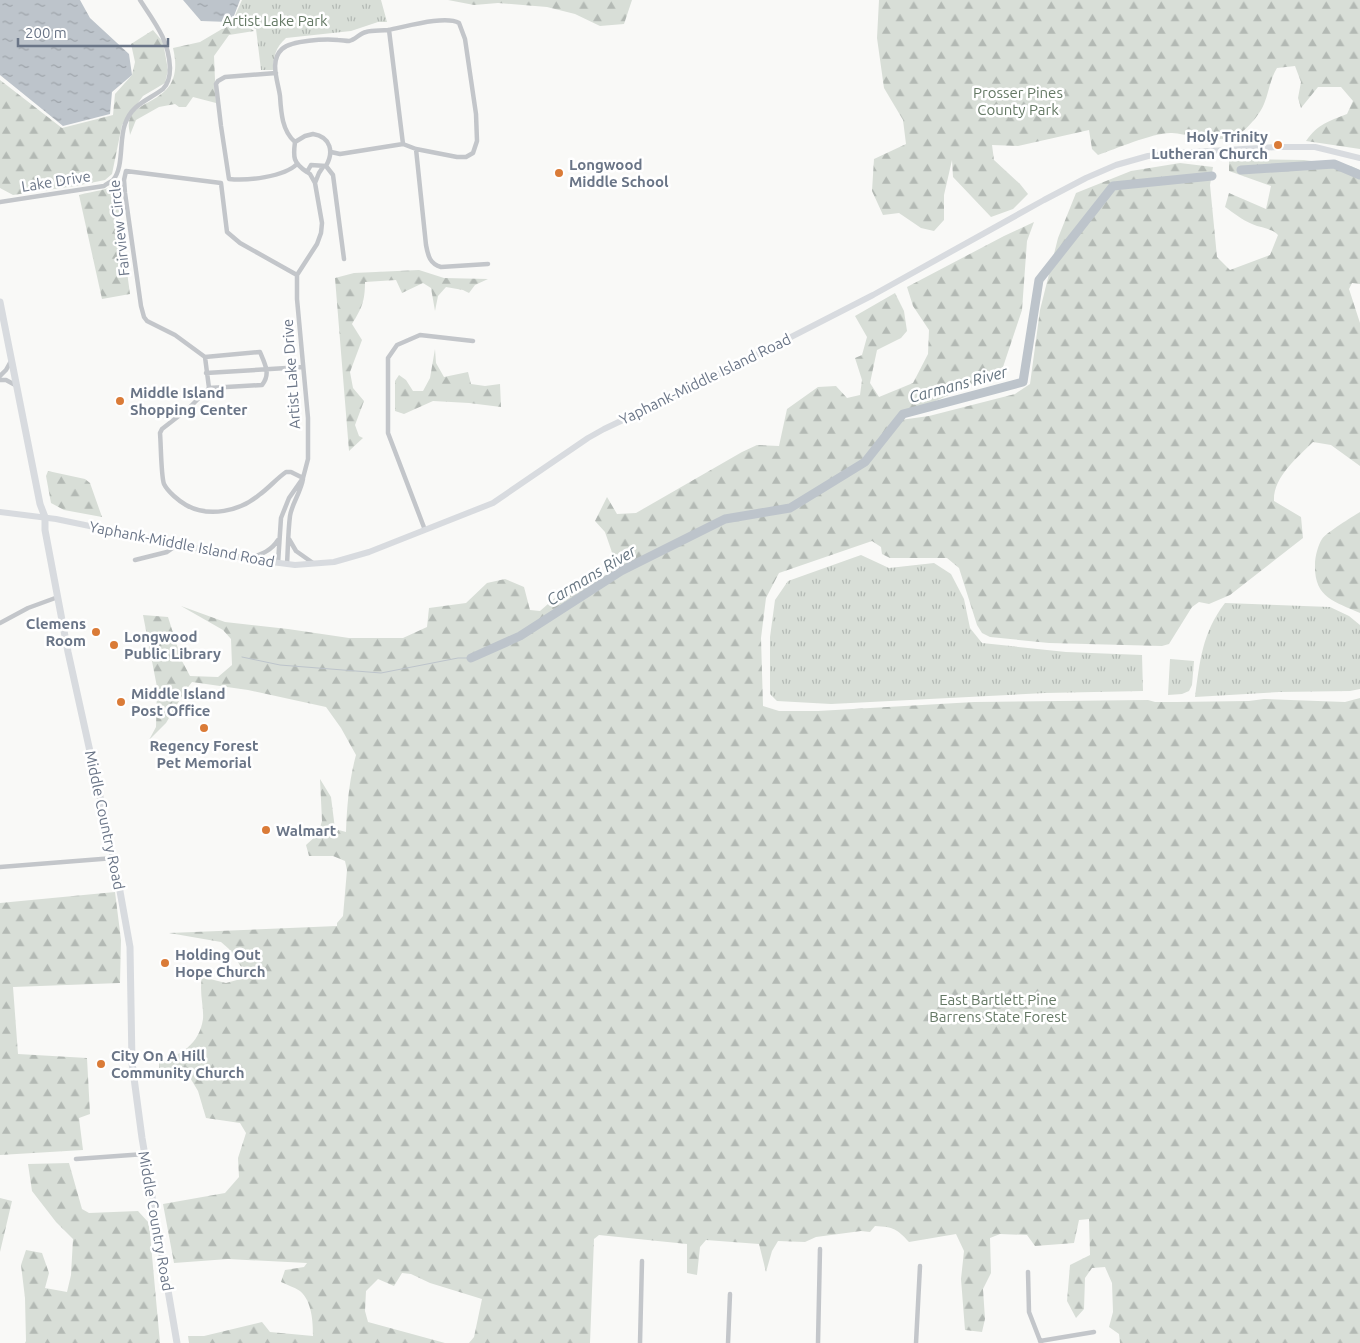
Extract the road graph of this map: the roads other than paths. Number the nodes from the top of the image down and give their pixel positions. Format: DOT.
graph roads {
  1 [pos="140,0"];
  2 [pos="389,30"];
  3 [pos="276,73"];
  4 [pos="295,142"];
  5 [pos="403,144"];
  6 [pos="416,149"];
  7 [pos="331,152"];
  8 [pos="1360,158"];
  9 [pos="297,164"];
  10 [pos="324,167"];
  11 [pos="306,172"];
  12 [pos="315,183"];
  13 [pos="0,202"];
  14 [pos="344,259"];
  15 [pos="488,264"];
  16 [pos="297,275"];
  17 [pos="0,302"];
  18 [pos="3,335"];
  19 [pos="473,341"];
  20 [pos="205,356"];
  21 [pos="11,361"];
  22 [pos="303,367"];
  23 [pos="267,368"];
  24 [pos="206,373"];
  25 [pos="0,376"];
  26 [pos="0,380"];
  27 [pos="16,386"];
  28 [pos="209,388"];
  29 [pos="303,478"];
  30 [pos="0,512"];
  31 [pos="45,517"];
  32 [pos="425,530"];
  33 [pos="288,538"];
  34 [pos="279,539"];
  35 [pos="177,545"];
  36 [pos="248,559"];
  37 [pos="135,560"];
  38 [pos="278,563"];
  39 [pos="287,564"];
  40 [pos="316,564"];
  41 [pos="58,597"];
  42 [pos="0,623"];
  43 [pos="114,858"];
  44 [pos="0,867"];
  45 [pos="145,1154"];
  46 [pos="76,1159"];
  47 [pos="820,1249"];
  48 [pos="642,1261"];
  49 [pos="920,1266"];
  50 [pos="1028,1272"];
  51 [pos="730,1294"];
  52 [pos="1094,1332"];
  53 [pos="1040,1342"];
  54 [pos="178,1343"];
  55 [pos="640,1343"];
  56 [pos="728,1343"];
  57 [pos="818,1343"];
  58 [pos="916,1343"];
  1 -- 13 [label="street, Lake Drive"];
  2 -- 3 [label="street"];
  2 -- 5 [label="street"];
  2 -- 6 [label="street"];
  3 -- 4 [label="street"];
  3 -- 9 [label="street"];
  4 -- 7 [label="street"];
  4 -- 9 [label="street"];
  5 -- 6 [label="street"];
  5 -- 7 [label="street"];
  6 -- 15 [label="street"];
  7 -- 10 [label="street"];
  8 -- 32 [label="main road, Yaphank-Middle Island Road"];
  9 -- 11 [label="street"];
  10 -- 11 [label="street"];
  10 -- 12 [label="street"];
  10 -- 14 [label="street"];
  11 -- 12 [label="street"];
  12 -- 16 [label="street"];
  16 -- 20 [label="street, Fairview Circle"];
  16 -- 22 [label="street, Artist Lake Drive"];
  17 -- 18 [label="main road, Middle Country Road"];
  18 -- 21 [label="main road, Middle Country Road"];
  19 -- 32 [label="street"];
  20 -- 23 [label="street"];
  20 -- 24 [label="street"];
  21 -- 25 [label="street"];
  21 -- 27 [label="main road, Middle Country Road"];
  22 -- 23 [label="street"];
  22 -- 29 [label="street, Artist Lake Drive"];
  23 -- 24 [label="street"];
  23 -- 28 [label="street"];
  24 -- 28 [label="street"];
  26 -- 27 [label="street"];
  27 -- 31 [label="main road, Middle Country Road"];
  28 -- 29 [label="street"];
  29 -- 33 [label="street"];
  29 -- 34 [label="street, Artist Lake Drive"];
  30 -- 31 [label="main road, Yaphank-Middle Island Road"];
  31 -- 35 [label="main road, Yaphank-Middle Island Road"];
  31 -- 41 [label="main road, Middle Country Road"];
  32 -- 40 [label="main road, Yaphank-Middle Island Road"];
  33 -- 39 [label="street"];
  33 -- 40 [label="street"];
  34 -- 36 [label="street"];
  34 -- 38 [label="street, Artist Lake Drive"];
  35 -- 36 [label="main road, Yaphank-Middle Island Road"];
  35 -- 37 [label="street"];
  36 -- 38 [label="main road, Yaphank-Middle Island Road"];
  38 -- 39 [label="main road, Yaphank-Middle Island Road"];
  39 -- 40 [label="main road, Yaphank-Middle Island Road"];
  41 -- 42 [label="street"];
  41 -- 43 [label="main road, Middle Country Road"];
  43 -- 44 [label="street"];
  43 -- 45 [label="main road, Middle Country Road"];
  45 -- 46 [label="street"];
  45 -- 54 [label="main road, Middle Country Road"];
  47 -- 57 [label="street"];
  48 -- 55 [label="street"];
  49 -- 58 [label="street"];
  50 -- 53 [label="street"];
  51 -- 56 [label="street"];
  52 -- 53 [label="street"];
}
